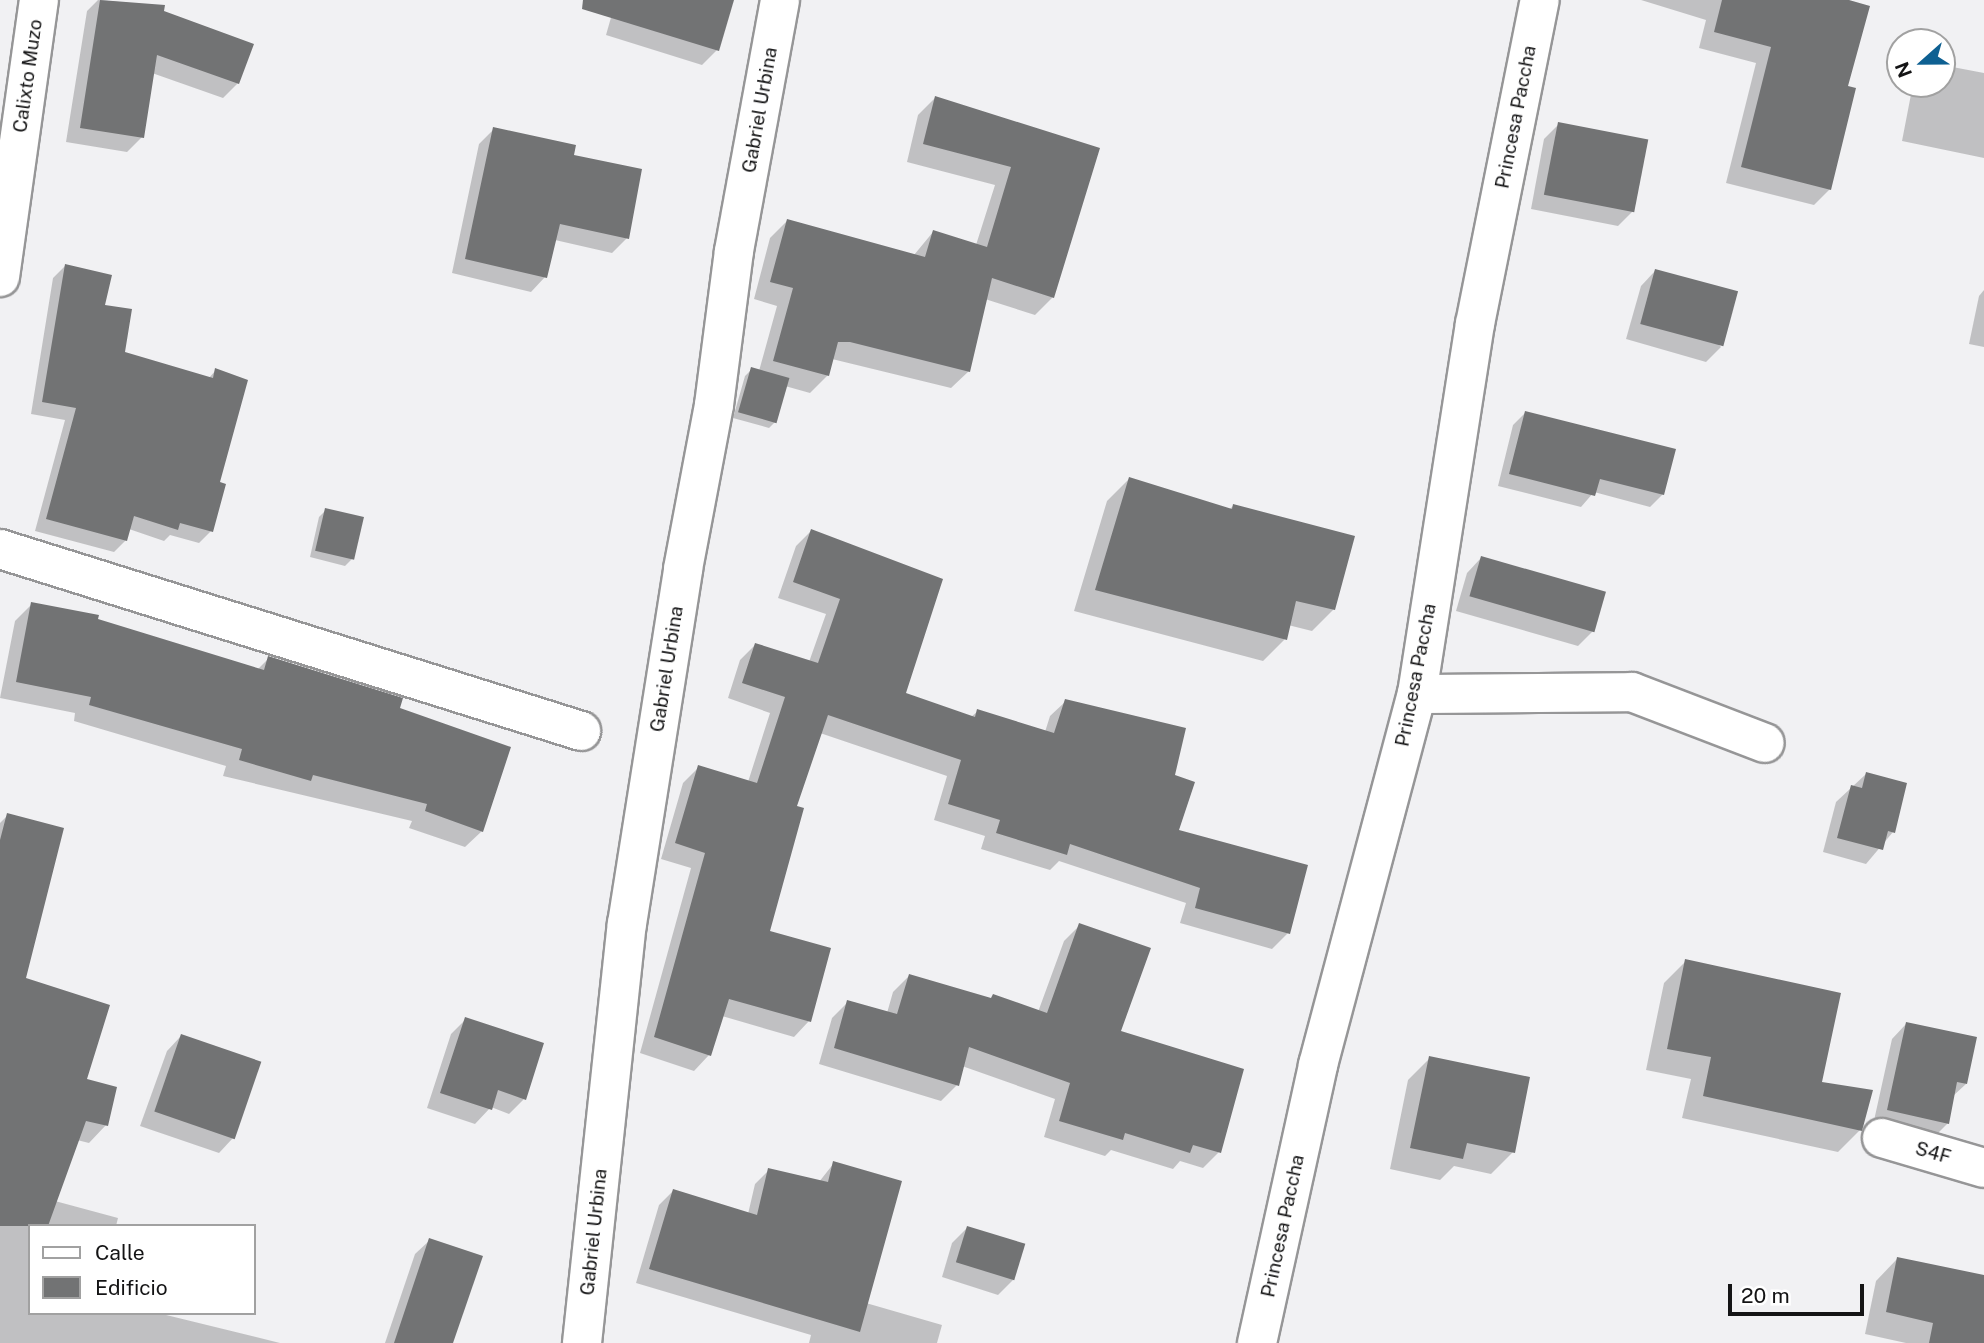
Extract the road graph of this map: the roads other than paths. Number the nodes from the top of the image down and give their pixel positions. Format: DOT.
graph roads {
  1 [pos="39,0"];
  2 [pos="780,0"];
  3 [pos="1540,0"];
  4 [pos="0,277"];
  5 [pos="0,549"];
  6 [pos="1417,694"];
  7 [pos="581,731"];
  8 [pos="1765,743"];
  9 [pos="1882,1138"];
  10 [pos="1984,1168"];
  11 [pos="582,1343"];
  12 [pos="1257,1343"];
  1 -- 4 [label="street, Calixto Muzo"];
  2 -- 11 [label="street, Gabriel Urbina"];
  3 -- 6 [label="street, Princesa Paccha"];
  5 -- 7 [label="street"];
  6 -- 8 [label="street"];
  6 -- 12 [label="street, Princesa Paccha"];
  9 -- 10 [label="street, S4F"];
}
